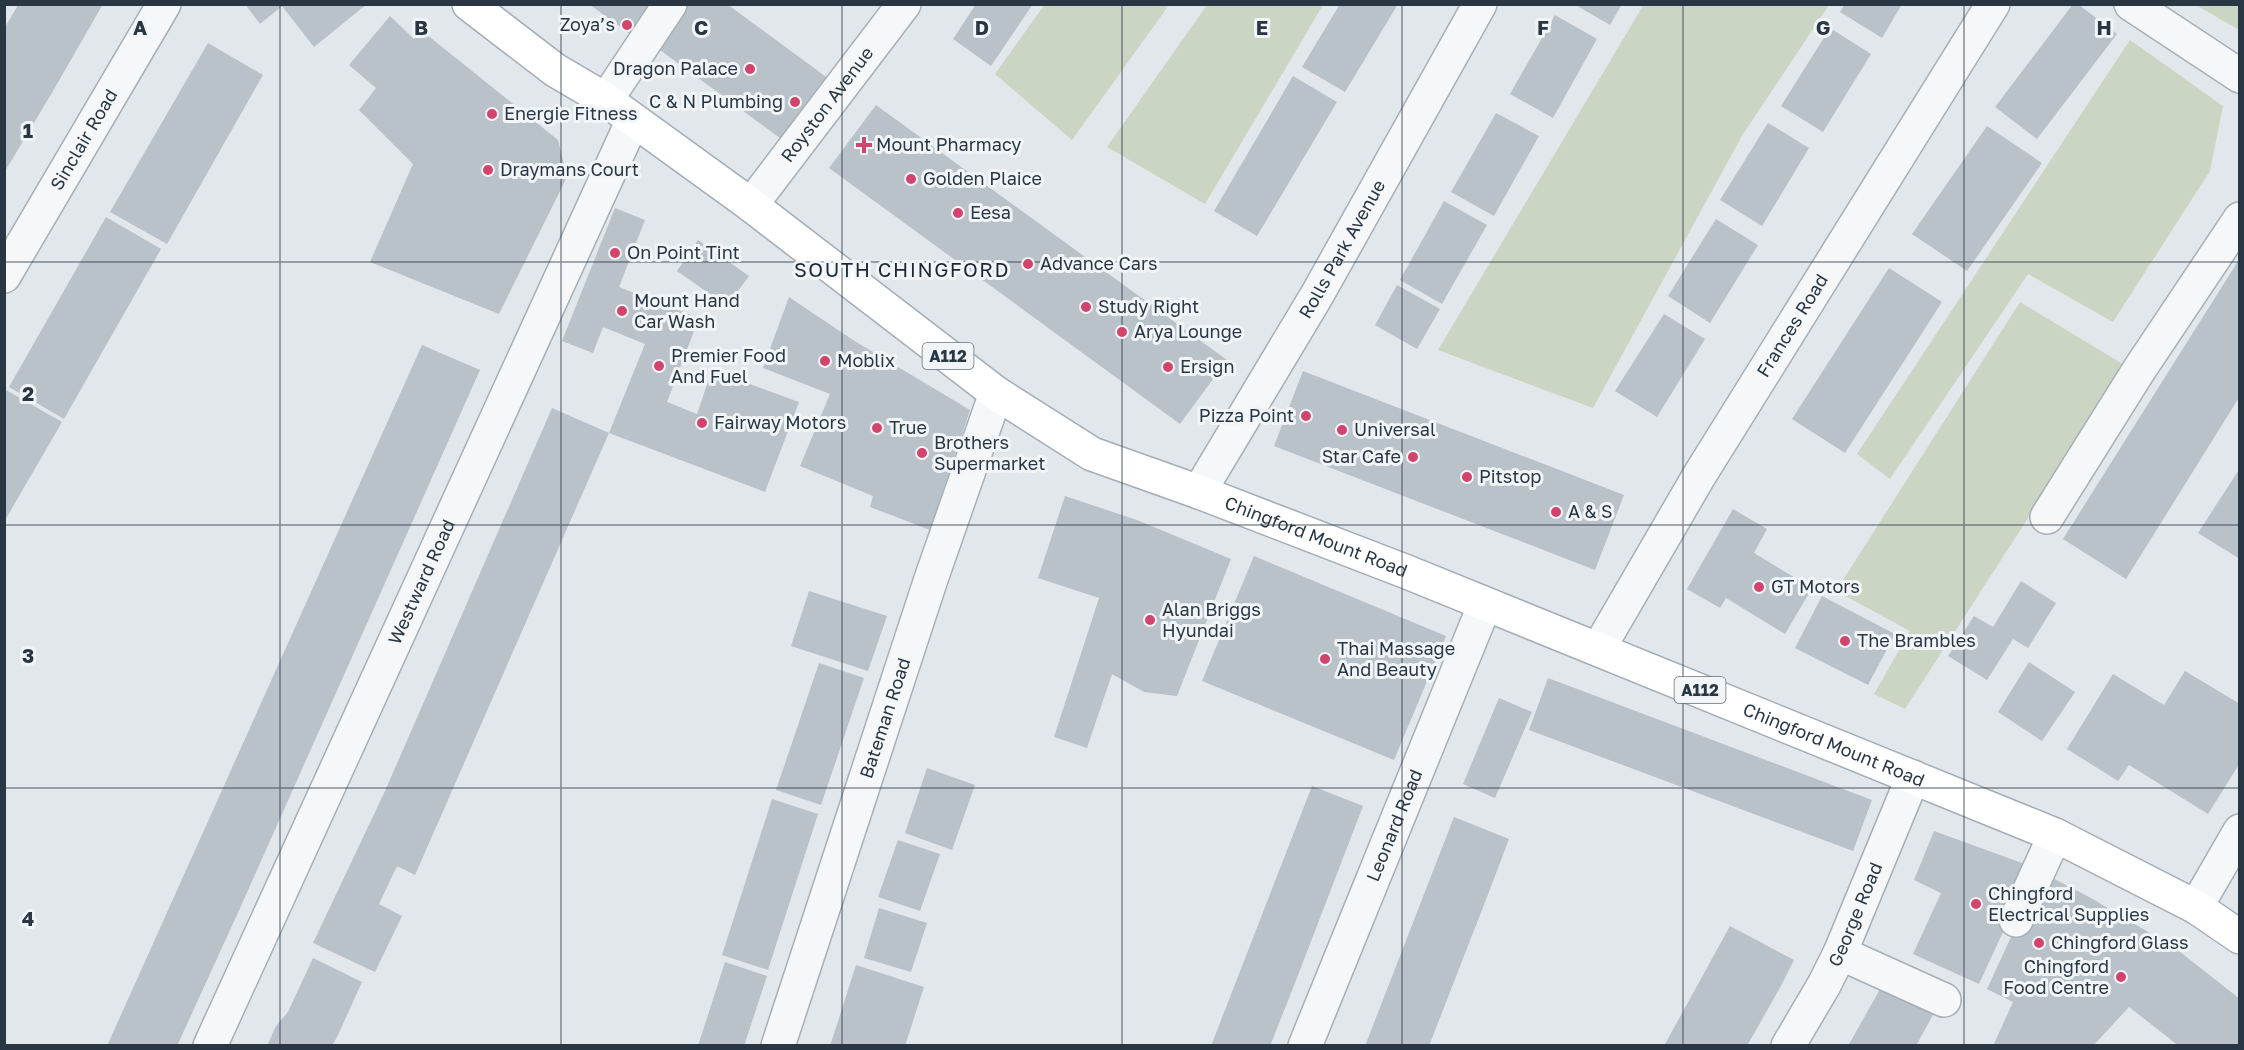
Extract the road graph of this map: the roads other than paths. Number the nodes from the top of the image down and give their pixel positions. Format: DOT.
graph roads {
  1 [pos="164,4"];
  2 [pos="469,4"];
  3 [pos="670,4"];
  4 [pos="904,4"];
  5 [pos="1480,4"];
  6 [pos="1993,4"];
  7 [pos="2131,4"];
  8 [pos="2240,76"];
  9 [pos="606,100"];
  10 [pos="633,120"];
  11 [pos="751,206"];
  12 [pos="2240,219"];
  13 [pos="4,276"];
  14 [pos="996,393"];
  15 [pos="1199,492"];
  16 [pos="2048,517"];
  17 [pos="1485,604"];
  18 [pos="1599,648"];
  19 [pos="1913,777"];
  20 [pos="2240,831"];
  21 [pos="2055,835"];
  22 [pos="2196,907"];
  23 [pos="2016,920"];
  24 [pos="2240,937"];
  25 [pos="1840,953"];
  26 [pos="1944,1000"];
  27 [pos="210,1046"];
  28 [pos="778,1046"];
  29 [pos="1305,1046"];
  30 [pos="1788,1046"];
  1 -- 13 [label="street, Sinclair Road"];
  2 -- 9 [label="main road, Chingford Mount Road / A112"];
  3 -- 9 [label="street"];
  4 -- 11 [label="street, Royston Avenue"];
  5 -- 15 [label="street, Rolls Park Avenue"];
  6 -- 18 [label="street, Frances Road"];
  7 -- 8 [label="street"];
  9 -- 10 [label="main road, Chingford Mount Road / A112"];
  10 -- 11 [label="main road, Chingford Mount Road / A112"];
  10 -- 27 [label="street, Westward Road"];
  11 -- 14 [label="main road, Chingford Mount Road / A112"];
  12 -- 16 [label="street"];
  14 -- 15 [label="main road, Chingford Mount Road / A112"];
  14 -- 28 [label="street, Bateman Road"];
  15 -- 17 [label="main road, Chingford Mount Road / A112"];
  17 -- 18 [label="main road, Chingford Mount Road / A112"];
  17 -- 29 [label="street, Leonard Road"];
  18 -- 19 [label="main road, Chingford Mount Road / A112"];
  19 -- 21 [label="main road, Chingford Mount Road / A112"];
  19 -- 25 [label="street, George Road"];
  20 -- 22 [label="street"];
  21 -- 22 [label="main road, Chingford Mount Road / A112"];
  21 -- 23 [label="street"];
  22 -- 24 [label="main road, Chingford Mount Road / A112"];
  25 -- 26 [label="street"];
  25 -- 30 [label="street, George Road"];
}
